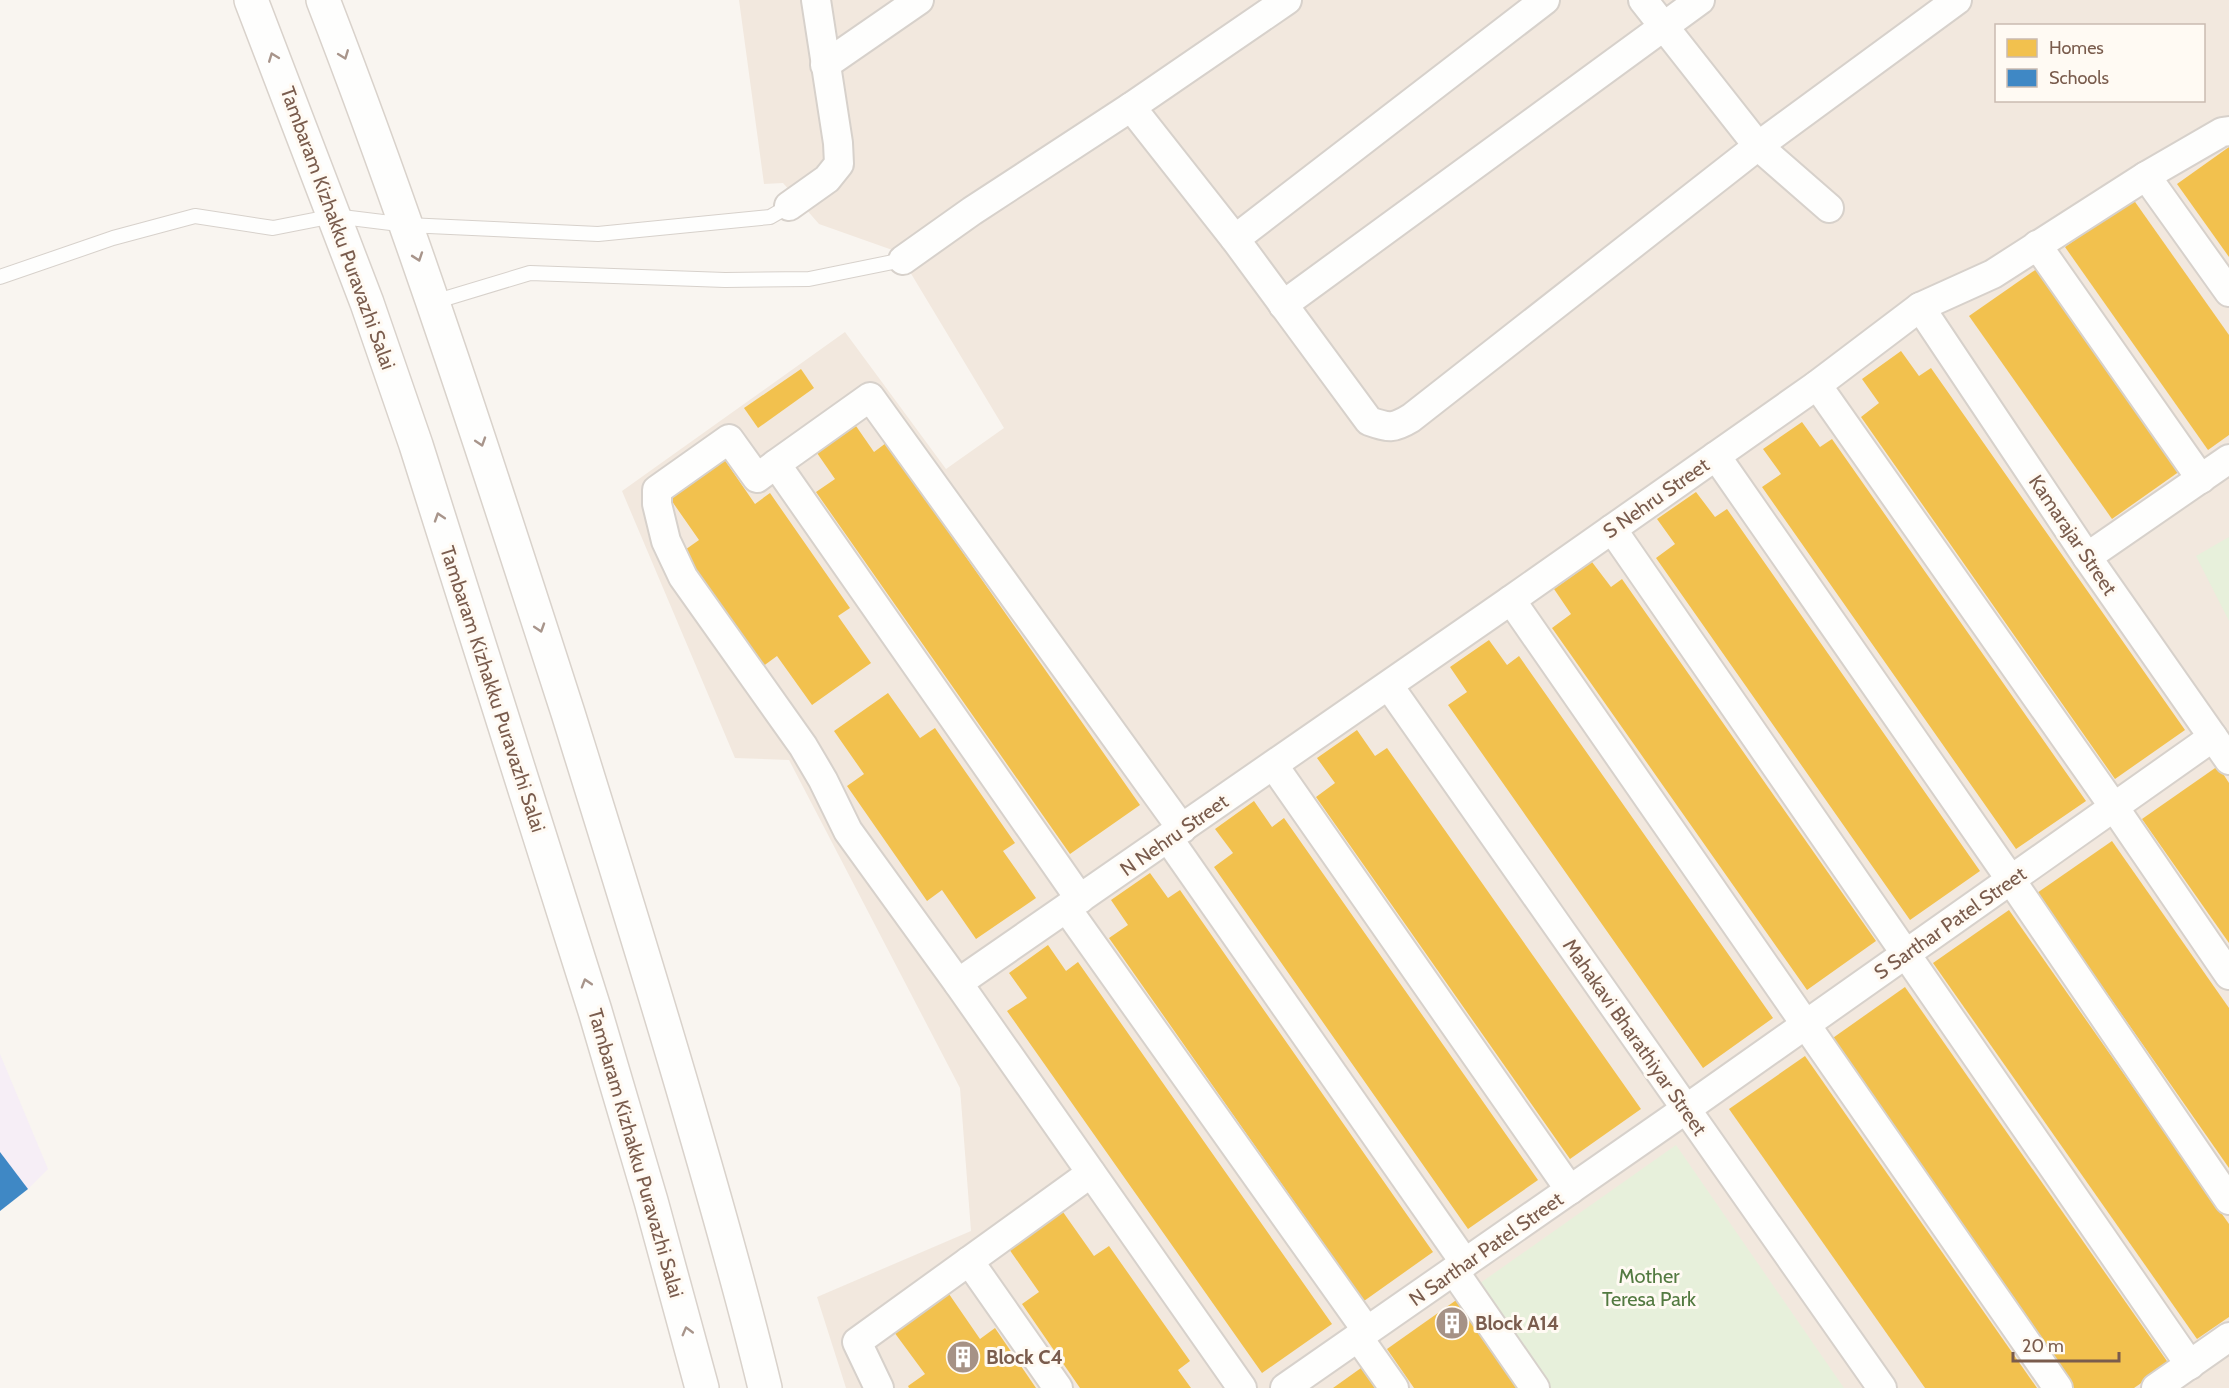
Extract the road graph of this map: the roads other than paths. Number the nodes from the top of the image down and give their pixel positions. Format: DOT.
graph roads {
  1 [pos="251,0"];
  2 [pos="323,0"];
  3 [pos="816,0"];
  4 [pos="919,0"];
  5 [pos="1287,0"];
  6 [pos="1545,0"];
  7 [pos="1643,0"];
  8 [pos="1700,0"];
  9 [pos="1957,0"];
  10 [pos="1665,28"];
  11 [pos="825,65"];
  12 [pos="1131,107"];
  13 [pos="2229,131"];
  14 [pos="1758,146"];
  15 [pos="2146,176"];
  16 [pos="789,206"];
  17 [pos="1829,208"];
  18 [pos="334,216"];
  19 [pos="407,225"];
  20 [pos="1235,239"];
  21 [pos="2037,245"];
  22 [pos="903,260"];
  23 [pos="0,277"];
  24 [pos="2229,292"];
  25 [pos="434,302"];
  26 [pos="1283,305"];
  27 [pos="1920,307"];
  28 [pos="1817,385"];
  29 [pos="1716,456"];
  30 [pos="2229,459"];
  31 [pos="776,464"];
  32 [pos="2201,479"];
  33 [pos="1612,529"];
  34 [pos="2087,557"];
  35 [pos="1511,600"];
  36 [pos="1389,686"];
  37 [pos="2221,748"];
  38 [pos="1274,766"];
  39 [pos="2114,807"];
  40 [pos="1175,833"];
  41 [pos="2011,880"];
  42 [pos="1073,904"];
  43 [pos="1906,954"];
  44 [pos="2229,975"];
  45 [pos="958,983"];
  46 [pos="1806,1025"];
  47 [pos="1686,1109"];
  48 [pos="1091,1173"];
  49 [pos="1570,1190"];
  50 [pos="2229,1200"];
  51 [pos="969,1261"];
  52 [pos="1459,1267"];
  53 [pos="1363,1334"];
  54 [pos="2229,1337"];
  55 [pos="2190,1365"];
  56 [pos="702,1388"];
  57 [pos="765,1388"];
  58 [pos="879,1388"];
  59 [pos="1058,1388"];
  60 [pos="1242,1388"];
  61 [pos="1285,1388"];
  62 [pos="1394,1388"];
  63 [pos="1535,1388"];
  64 [pos="1882,1388"];
  65 [pos="2058,1388"];
  66 [pos="2156,1388"];
  18 -- 1 [label="main road, Tambaram Kizhakku Puravazhi Salai, one-way"];
  2 -- 19 [label="main road, one-way"];
  3 -- 11 [label="street"];
  4 -- 11 [label="street"];
  5 -- 12 [label="street"];
  6 -- 20 [label="street"];
  7 -- 10 [label="street"];
  8 -- 10 [label="street"];
  9 -- 14 [label="street"];
  10 -- 14 [label="street"];
  10 -- 26 [label="street"];
  11 -- 16 [label="street"];
  12 -- 20 [label="street"];
  12 -- 22 [label="street"];
  13 -- 15 [label="street, S Nehru Street"];
  14 -- 17 [label="street"];
  14 -- 26 [label="street"];
  15 -- 21 [label="street, S Nehru Street"];
  15 -- 24 [label="street"];
  16 -- 19 [label="lane"];
  18 -- 19 [label="lane"];
  18 -- 23 [label="lane"];
  56 -- 18 [label="main road, Tambaram Kizhakku Puravazhi Salai, one-way"];
  19 -- 25 [label="main road, one-way"];
  20 -- 26 [label="street"];
  21 -- 27 [label="street, S Nehru Street"];
  21 -- 32 [label="street"];
  22 -- 25 [label="lane"];
  25 -- 57 [label="main road, one-way"];
  27 -- 28 [label="street, S Nehru Street"];
  27 -- 34 [label="street, Kamarajar Street"];
  28 -- 29 [label="street, S Nehru Street"];
  28 -- 39 [label="street"];
  29 -- 33 [label="street, S Nehru Street"];
  29 -- 41 [label="street"];
  30 -- 32 [label="street"];
  31 -- 40 [label="street"];
  31 -- 42 [label="street"];
  31 -- 45 [label="street"];
  32 -- 34 [label="street"];
  33 -- 35 [label="street, S Nehru Street"];
  33 -- 43 [label="street"];
  34 -- 37 [label="street, Kamarajar Street"];
  35 -- 36 [label="street, S Nehru Street"];
  35 -- 46 [label="street"];
  36 -- 38 [label="street, N Nehru Street"];
  36 -- 47 [label="street, Mahakavi Bharathiyar Street"];
  37 -- 39 [label="street, S Sarthar Patel Street"];
  38 -- 40 [label="street, N Nehru Street"];
  38 -- 49 [label="street"];
  39 -- 41 [label="street, S Sarthar Patel Street"];
  39 -- 44 [label="street"];
  40 -- 42 [label="street, N Nehru Street"];
  40 -- 52 [label="street"];
  41 -- 43 [label="street, S Sarthar Patel Street"];
  41 -- 50 [label="street"];
  42 -- 45 [label="street, N Nehru Street"];
  42 -- 53 [label="street"];
  43 -- 46 [label="street, S Sarthar Patel Street"];
  43 -- 55 [label="street"];
  45 -- 48 [label="street"];
  46 -- 47 [label="street, S Sarthar Patel Street"];
  46 -- 65 [label="street"];
  47 -- 49 [label="street, N Sarthar Patel Street"];
  47 -- 64 [label="street, Mahakavi Bharathiyar Street"];
  48 -- 51 [label="street"];
  48 -- 60 [label="street"];
  49 -- 52 [label="street, N Sarthar Patel Street"];
  51 -- 58 [label="street"];
  51 -- 59 [label="street"];
  52 -- 53 [label="street, N Sarthar Patel Street"];
  52 -- 63 [label="street"];
  53 -- 61 [label="street, N Sarthar Patel Street"];
  53 -- 62 [label="street"];
  54 -- 55 [label="street"];
  55 -- 66 [label="street"];
}
